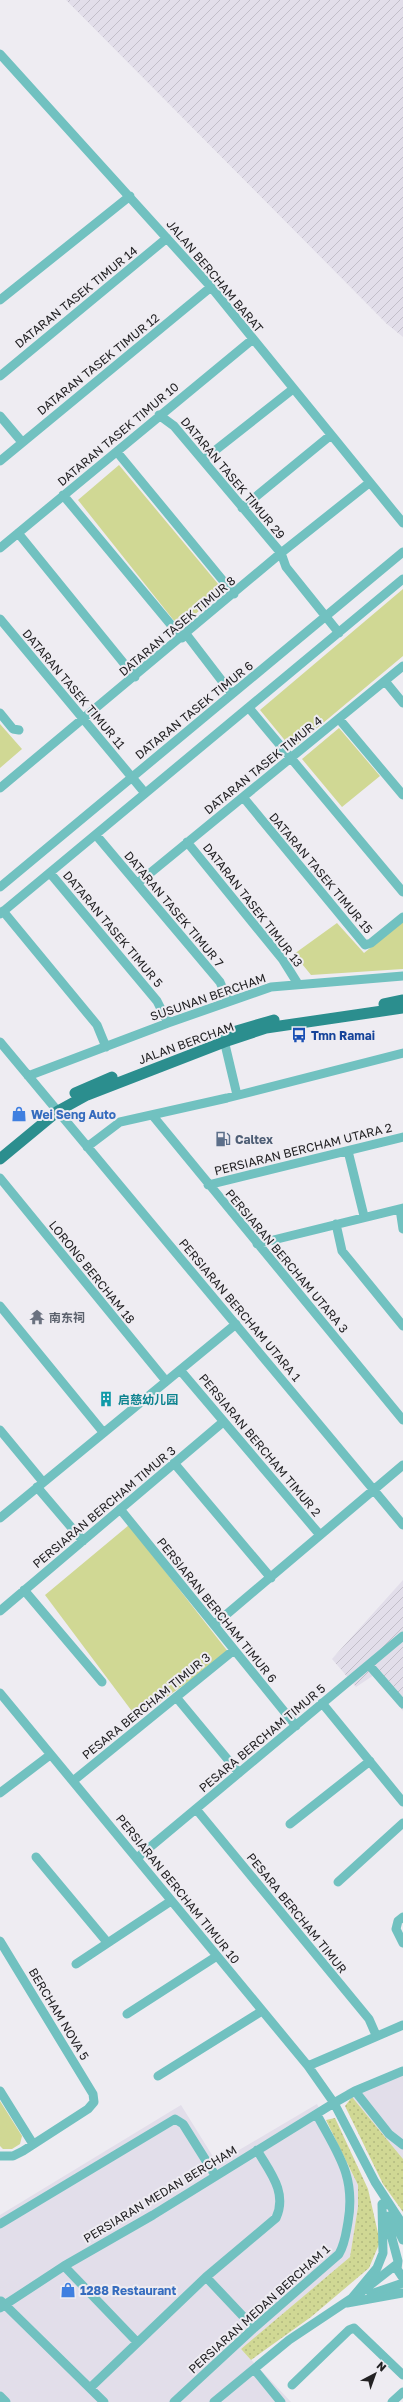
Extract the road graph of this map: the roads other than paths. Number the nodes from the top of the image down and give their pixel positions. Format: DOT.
graph roads {
  1 [pos="0,54"];
  2 [pos="130,196"];
  3 [pos="167,238"];
  4 [pos="211,287"];
  5 [pos="0,300"];
  6 [pos="253,339"];
  7 [pos="0,376"];
  8 [pos="293,389"];
  9 [pos="159,415"];
  10 [pos="0,416"];
  11 [pos="331,435"];
  12 [pos="22,442"];
  13 [pos="117,452"];
  14 [pos="203,460"];
  15 [pos="0,461"];
  16 [pos="370,483"];
  17 [pos="63,495"];
  18 [pos="242,508"];
  19 [pos="403,523"];
  20 [pos="18,533"];
  21 [pos="0,548"];
  22 [pos="403,552"];
  23 [pos="281,553"];
  24 [pos="403,579"];
  25 [pos="234,594"];
  26 [pos="326,617"];
  27 [pos="0,619"];
  28 [pos="339,633"];
  29 [pos="184,636"];
  30 [pos="403,666"];
  31 [pos="135,677"];
  32 [pos="385,681"];
  33 [pos="232,694"];
  34 [pos="403,702"];
  35 [pos="250,708"];
  36 [pos="0,713"];
  37 [pos="339,719"];
  38 [pos="84,720"];
  39 [pos="20,730"];
  40 [pos="291,758"];
  41 [pos="132,776"];
  42 [pos="0,788"];
  43 [pos="145,793"];
  44 [pos="403,795"];
  45 [pos="243,797"];
  46 [pos="96,835"];
  47 [pos="187,842"];
  48 [pos="50,873"];
  49 [pos="138,883"];
  50 [pos="0,887"];
  51 [pos="403,892"];
  52 [pos="2,913"];
  53 [pos="403,917"];
  54 [pos="403,976"];
  55 [pos="298,984"];
  56 [pos="403,1000"];
  57 [pos="228,1002"];
  58 [pos="403,1008"];
  59 [pos="168,1023"];
  60 [pos="224,1039"];
  61 [pos="0,1042"];
  62 [pos="106,1047"];
  63 [pos="403,1053"];
  64 [pos="28,1076"];
  65 [pos="237,1095"];
  66 [pos="55,1109"];
  67 [pos="153,1116"];
  68 [pos="403,1137"];
  69 [pos="87,1147"];
  70 [pos="0,1150"];
  71 [pos="348,1151"];
  72 [pos="0,1158"];
  73 [pos="0,1178"];
  74 [pos="208,1185"];
  75 [pos="402,1208"];
  76 [pos="364,1216"];
  77 [pos="336,1224"];
  78 [pos="403,1229"];
  79 [pos="257,1244"];
  80 [pos="0,1306"];
  81 [pos="236,1324"];
  82 [pos="403,1326"];
  83 [pos="180,1370"];
  84 [pos="166,1381"];
  85 [pos="403,1420"];
  86 [pos="223,1422"];
  87 [pos="0,1430"];
  88 [pos="103,1432"];
  89 [pos="174,1463"];
  90 [pos="403,1465"];
  91 [pos="40,1484"];
  92 [pos="374,1490"];
  93 [pos="120,1509"];
  94 [pos="0,1518"];
  95 [pos="403,1525"];
  96 [pos="320,1536"];
  97 [pos="83,1541"];
  98 [pos="271,1578"];
  99 [pos="24,1590"];
  100 [pos="0,1611"];
  101 [pos="214,1625"];
  102 [pos="403,1636"];
  103 [pos="234,1650"];
  104 [pos="369,1664"];
  105 [pos="102,1682"];
  106 [pos="0,1693"];
  107 [pos="176,1697"];
  108 [pos="322,1704"];
  109 [pos="403,1704"];
  110 [pos="296,1726"];
  111 [pos="50,1755"];
  112 [pos="370,1761"];
  113 [pos="239,1774"];
  114 [pos="73,1781"];
  115 [pos="0,1792"];
  116 [pos="403,1802"];
  117 [pos="196,1809"];
  118 [pos="403,1823"];
  119 [pos="290,1824"];
  120 [pos="36,1857"];
  121 [pos="137,1858"];
  122 [pos="338,1882"];
  123 [pos="171,1901"];
  124 [pos="403,1917"];
  125 [pos="107,1942"];
  126 [pos="403,1943"];
  127 [pos="1,1944"];
  128 [pos="217,1956"];
  129 [pos="76,1964"];
  130 [pos="262,2011"];
  131 [pos="127,2014"];
  132 [pos="403,2025"];
  133 [pos="376,2035"];
  134 [pos="308,2066"];
  135 [pos="403,2071"];
  136 [pos="158,2076"];
  137 [pos="0,2091"];
  138 [pos="355,2091"];
  139 [pos="334,2104"];
  140 [pos="317,2115"];
  141 [pos="402,2143"];
  142 [pos="33,2144"];
  143 [pos="257,2150"];
  144 [pos="0,2156"];
  145 [pos="215,2175"];
  146 [pos="383,2200"];
  147 [pos="0,2224"];
  148 [pos="403,2225"];
  149 [pos="403,2240"];
  150 [pos="399,2260"];
  151 [pos="64,2266"];
  152 [pos="206,2277"];
  153 [pos="403,2278"];
  154 [pos="403,2283"];
  155 [pos="403,2293"];
  156 [pos="351,2301"];
  157 [pos="1,2304"];
  158 [pos="254,2328"];
  159 [pos="137,2342"];
  160 [pos="254,2369"];
  161 [pos="403,2374"];
  162 [pos="237,2383"];
  163 [pos="292,2385"];
  164 [pos="90,2388"];
  165 [pos="403,2392"];
  166 [pos="0,2396"];
  167 [pos="6,2402"];
  168 [pos="104,2402"];
  169 [pos="174,2402"];
  170 [pos="214,2402"];
  171 [pos="221,2402"];
  172 [pos="281,2402"];
  173 [pos="392,2402"];
  1 -- 2 [label="street, JALAN BERCHAM BARAT"];
  2 -- 3 [label="street, JALAN BERCHAM BARAT"];
  2 -- 5 [label="street"];
  3 -- 4 [label="street, JALAN BERCHAM BARAT"];
  3 -- 7 [label="street, DATARAN TASEK TIMUR 14"];
  4 -- 6 [label="street, JALAN BERCHAM BARAT"];
  4 -- 12 [label="street, DATARAN TASEK TIMUR 12"];
  6 -- 8 [label="street, JALAN BERCHAM BARAT"];
  6 -- 9 [label="street, DATARAN TASEK TIMUR 10"];
  8 -- 11 [label="street, JALAN BERCHAM BARAT"];
  8 -- 14 [label="street"];
  9 -- 13 [label="street, DATARAN TASEK TIMUR 10"];
  9 -- 14 [label="street, DATARAN TASEK TIMUR 29"];
  10 -- 12 [label="street"];
  11 -- 16 [label="street, JALAN BERCHAM BARAT"];
  11 -- 18 [label="street"];
  12 -- 15 [label="street, DATARAN TASEK TIMUR 12"];
  13 -- 17 [label="street, DATARAN TASEK TIMUR 10"];
  13 -- 25 [label="street"];
  14 -- 18 [label="street, DATARAN TASEK TIMUR 29"];
  16 -- 19 [label="street, JALAN BERCHAM BARAT"];
  16 -- 23 [label="street, DATARAN TASEK TIMUR 8"];
  17 -- 20 [label="street, DATARAN TASEK TIMUR 10"];
  17 -- 29 [label="street"];
  18 -- 23 [label="street, DATARAN TASEK TIMUR 29"];
  20 -- 21 [label="street, DATARAN TASEK TIMUR 10"];
  20 -- 31 [label="street"];
  22 -- 26 [label="street, DATARAN TASEK TIMUR 6"];
  23 -- 25 [label="street, DATARAN TASEK TIMUR 8"];
  23 -- 26 [label="street, DATARAN TASEK TIMUR 29"];
  24 -- 28 [label="street"];
  25 -- 29 [label="street, DATARAN TASEK TIMUR 8"];
  26 -- 28 [label="street, DATARAN TASEK TIMUR 29"];
  26 -- 33 [label="street, DATARAN TASEK TIMUR 6"];
  27 -- 38 [label="street, DATARAN TASEK TIMUR 11"];
  28 -- 35 [label="street"];
  29 -- 31 [label="street, DATARAN TASEK TIMUR 8"];
  29 -- 33 [label="street"];
  30 -- 32 [label="street, DATARAN TASEK TIMUR 4"];
  31 -- 38 [label="street, DATARAN TASEK TIMUR 8"];
  32 -- 34 [label="street"];
  32 -- 37 [label="street, DATARAN TASEK TIMUR 4"];
  33 -- 41 [label="street, DATARAN TASEK TIMUR 6"];
  35 -- 40 [label="street"];
  35 -- 43 [label="street"];
  36 -- 39 [label="street"];
  37 -- 40 [label="street, DATARAN TASEK TIMUR 4"];
  37 -- 44 [label="street"];
  38 -- 41 [label="street, DATARAN TASEK TIMUR 11"];
  38 -- 42 [label="street, DATARAN TASEK TIMUR 8"];
  40 -- 45 [label="street, DATARAN TASEK TIMUR 4"];
  40 -- 51 [label="street"];
  41 -- 43 [label="street, DATARAN TASEK TIMUR 11"];
  41 -- 50 [label="street, DATARAN TASEK TIMUR 6"];
  43 -- 46 [label="street"];
  45 -- 47 [label="street, DATARAN TASEK TIMUR 4"];
  45 -- 53 [label="street, DATARAN TASEK TIMUR 15"];
  46 -- 48 [label="street"];
  46 -- 49 [label="street, DATARAN TASEK TIMUR 7"];
  47 -- 49 [label="street, DATARAN TASEK TIMUR 4"];
  47 -- 55 [label="street, DATARAN TASEK TIMUR 13"];
  48 -- 52 [label="street"];
  48 -- 59 [label="street, DATARAN TASEK TIMUR 5"];
  49 -- 57 [label="street, DATARAN TASEK TIMUR 7"];
  52 -- 62 [label="street"];
  54 -- 55 [label="street, SUSUNAN BERCHAM"];
  55 -- 57 [label="street, SUSUNAN BERCHAM"];
  56 -- 60 [label="main road, JALAN BERCHAM"];
  57 -- 59 [label="street, SUSUNAN BERCHAM"];
  58 -- 60 [label="main road, JALAN BERCHAM"];
  59 -- 62 [label="street, SUSUNAN BERCHAM"];
  60 -- 65 [label="street"];
  60 -- 66 [label="main road, JALAN BERCHAM"];
  61 -- 64 [label="street, PERSIARAN BERCHAM UTARA 1"];
  62 -- 64 [label="street, SUSUNAN BERCHAM"];
  63 -- 65 [label="street"];
  64 -- 66 [label="street, PERSIARAN BERCHAM UTARA 1"];
  65 -- 67 [label="street"];
  66 -- 69 [label="street, PERSIARAN BERCHAM UTARA 1"];
  66 -- 70 [label="main road, JALAN BERCHAM"];
  66 -- 72 [label="main road, JALAN BERCHAM"];
  67 -- 69 [label="street"];
  67 -- 74 [label="street, PERSIARAN BERCHAM UTARA 3"];
  68 -- 71 [label="street, PERSIARAN BERCHAM UTARA 2"];
  69 -- 81 [label="street, PERSIARAN BERCHAM UTARA 1"];
  71 -- 74 [label="street, PERSIARAN BERCHAM UTARA 2"];
  71 -- 76 [label="street"];
  73 -- 84 [label="street, LORONG BERCHAM 18"];
  74 -- 79 [label="street, PERSIARAN BERCHAM UTARA 3"];
  75 -- 76 [label="street"];
  75 -- 78 [label="street"];
  76 -- 77 [label="street"];
  77 -- 79 [label="street"];
  77 -- 82 [label="street"];
  79 -- 85 [label="street, PERSIARAN BERCHAM UTARA 3"];
  80 -- 88 [label="street"];
  81 -- 83 [label="street"];
  81 -- 92 [label="street, PERSIARAN BERCHAM UTARA 1"];
  83 -- 84 [label="street"];
  83 -- 86 [label="street, PERSIARAN BERCHAM TIMUR 2"];
  84 -- 88 [label="street"];
  86 -- 89 [label="street, PERSIARAN BERCHAM TIMUR 3"];
  86 -- 96 [label="street, PERSIARAN BERCHAM TIMUR 2"];
  87 -- 91 [label="street"];
  88 -- 91 [label="street"];
  89 -- 93 [label="street, PERSIARAN BERCHAM TIMUR 3"];
  89 -- 98 [label="street"];
  90 -- 92 [label="street"];
  91 -- 94 [label="street"];
  91 -- 97 [label="street"];
  92 -- 95 [label="street, PERSIARAN BERCHAM UTARA 1"];
  92 -- 96 [label="street"];
  93 -- 97 [label="street, PERSIARAN BERCHAM TIMUR 3"];
  93 -- 101 [label="street, PERSIARAN BERCHAM TIMUR 6"];
  96 -- 98 [label="street"];
  97 -- 99 [label="street, PERSIARAN BERCHAM TIMUR 3"];
  98 -- 101 [label="street"];
  99 -- 100 [label="street, PERSIARAN BERCHAM TIMUR 3"];
  99 -- 105 [label="street"];
  101 -- 103 [label="street, PERSIARAN BERCHAM TIMUR 6"];
  102 -- 104 [label="street, PESARA BERCHAM TIMUR 5"];
  103 -- 107 [label="street, PESARA BERCHAM TIMUR 3"];
  103 -- 110 [label="street, PERSIARAN BERCHAM TIMUR 6"];
  104 -- 108 [label="street, PESARA BERCHAM TIMUR 5"];
  104 -- 109 [label="street"];
  106 -- 111 [label="street, PERSIARAN BERCHAM TIMUR 10"];
  107 -- 113 [label="street"];
  107 -- 114 [label="street, PESARA BERCHAM TIMUR 3"];
  108 -- 110 [label="street, PESARA BERCHAM TIMUR 5"];
  108 -- 112 [label="street"];
  110 -- 113 [label="street, PESARA BERCHAM TIMUR 5"];
  111 -- 114 [label="street, PERSIARAN BERCHAM TIMUR 10"];
  111 -- 115 [label="street"];
  112 -- 116 [label="street"];
  112 -- 119 [label="street"];
  113 -- 117 [label="street, PESARA BERCHAM TIMUR 5"];
  114 -- 121 [label="street, PERSIARAN BERCHAM TIMUR 10"];
  117 -- 121 [label="street, PESARA BERCHAM TIMUR 5"];
  117 -- 133 [label="street, PESARA BERCHAM TIMUR"];
  118 -- 122 [label="street"];
  120 -- 125 [label="street"];
  121 -- 123 [label="street, PERSIARAN BERCHAM TIMUR 10"];
  123 -- 125 [label="street"];
  123 -- 128 [label="street, PERSIARAN BERCHAM TIMUR 10"];
  124 -- 126 [label="street"];
  125 -- 129 [label="street"];
  127 -- 142 [label="street, BERCHAM NOVA 5"];
  128 -- 130 [label="street, PERSIARAN BERCHAM TIMUR 10"];
  128 -- 131 [label="street"];
  130 -- 134 [label="street, PERSIARAN BERCHAM TIMUR 10"];
  130 -- 136 [label="street"];
  132 -- 133 [label="street"];
  133 -- 134 [label="street"];
  134 -- 139 [label="street, PERSIARAN BERCHAM TIMUR 10"];
  135 -- 138 [label="street, PERSIARAN MEDAN BERCHAM"];
  137 -- 142 [label="street"];
  138 -- 139 [label="street, PERSIARAN MEDAN BERCHAM"];
  138 -- 141 [label="street"];
  139 -- 140 [label="street, PERSIARAN MEDAN BERCHAM"];
  139 -- 146 [label="street, PERSIARAN BERCHAM TIMUR 10"];
  140 -- 143 [label="street, PERSIARAN MEDAN BERCHAM"];
  140 -- 158 [label="street, PERSIARAN MEDAN BERCHAM 1"];
  142 -- 144 [label="street"];
  143 -- 145 [label="street, PERSIARAN MEDAN BERCHAM"];
  143 -- 152 [label="street"];
  145 -- 147 [label="street"];
  145 -- 151 [label="street, PERSIARAN MEDAN BERCHAM"];
  146 -- 148 [label="street"];
  146 -- 149 [label="street"];
  146 -- 150 [label="street"];
  146 -- 156 [label="street"];
  150 -- 153 [label="street"];
  150 -- 156 [label="street"];
  151 -- 157 [label="street, PERSIARAN MEDAN BERCHAM"];
  151 -- 159 [label="street"];
  152 -- 158 [label="street"];
  152 -- 159 [label="street"];
  154 -- 156 [label="street"];
  155 -- 156 [label="street"];
  156 -- 160 [label="street"];
  157 -- 164 [label="street"];
  158 -- 169 [label="street, PERSIARAN MEDAN BERCHAM 1"];
  159 -- 164 [label="street"];
  160 -- 162 [label="street"];
  160 -- 172 [label="street"];
  161 -- 163 [label="street"];
  162 -- 170 [label="street"];
  162 -- 171 [label="street"];
  164 -- 168 [label="street"];
  165 -- 173 [label="street"];
  166 -- 167 [label="street"];
}
